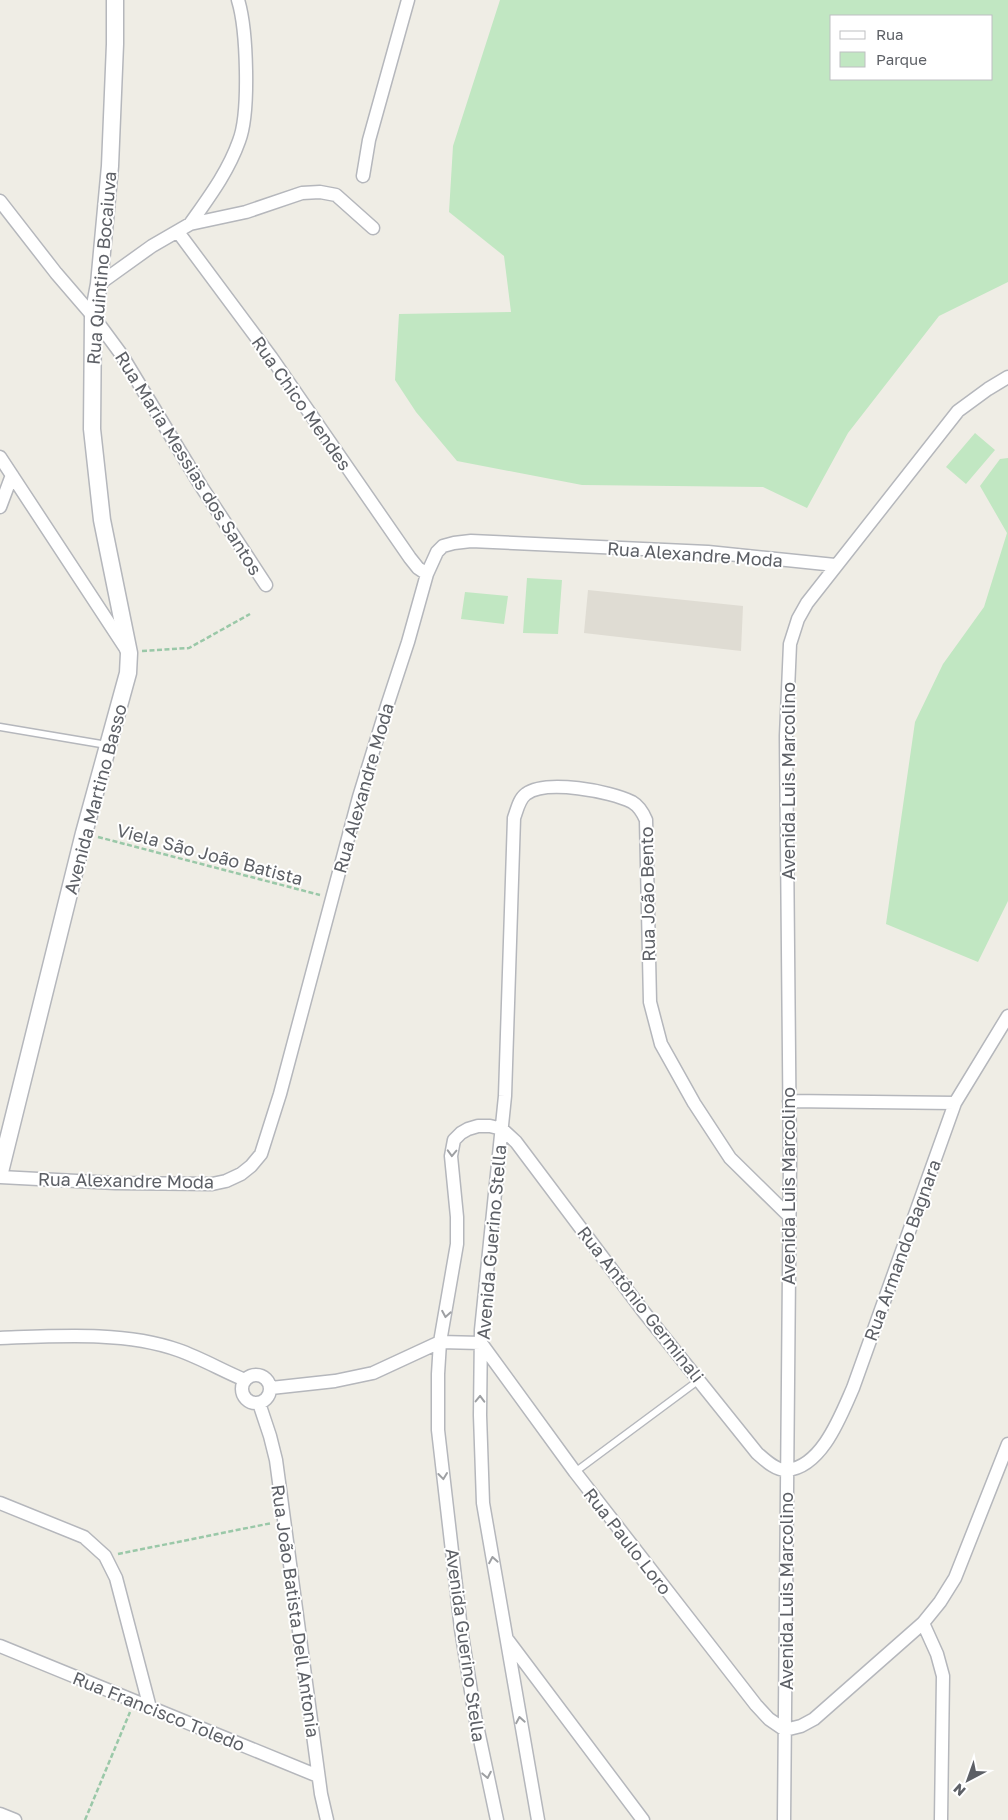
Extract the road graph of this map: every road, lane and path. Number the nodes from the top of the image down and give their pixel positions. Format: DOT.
graph roads {
  1 [pos="114,0"];
  2 [pos="238,0"];
  3 [pos="408,0"];
  4 [pos="364,176"];
  5 [pos="0,201"];
  6 [pos="190,224"];
  7 [pos="373,228"];
  8 [pos="178,232"];
  9 [pos="99,284"];
  10 [pos="93,316"];
  11 [pos="1008,377"];
  12 [pos="0,457"];
  13 [pos="12,475"];
  14 [pos="0,507"];
  15 [pos="836,565"];
  16 [pos="427,574"];
  17 [pos="266,585"];
  18 [pos="250,614"];
  19 [pos="128,652"];
  20 [pos="0,727"];
  21 [pos="109,746"];
  22 [pos="84,833"];
  23 [pos="331,898"];
  24 [pos="1008,1016"];
  25 [pos="789,1101"];
  26 [pos="955,1103"];
  27 [pos="502,1129"];
  28 [pos="0,1172"];
  29 [pos="0,1177"];
  30 [pos="788,1215"];
  31 [pos="0,1338"];
  32 [pos="440,1342"];
  33 [pos="481,1343"];
  34 [pos="244,1380"];
  35 [pos="700,1380"];
  36 [pos="271,1388"];
  37 [pos="259,1403"];
  38 [pos="1008,1444"];
  39 [pos="786,1470"];
  40 [pos="575,1472"];
  41 [pos="0,1503"];
  42 [pos="283,1521"];
  43 [pos="105,1556"];
  44 [pos="923,1623"];
  45 [pos="506,1637"];
  46 [pos="0,1646"];
  47 [pos="135,1701"];
  48 [pos="150,1708"];
  49 [pos="785,1730"];
  50 [pos="318,1776"];
  51 [pos="0,1814"];
  52 [pos="15,1820"];
  53 [pos="85,1820"];
  54 [pos="327,1820"];
  55 [pos="497,1820"];
  56 [pos="538,1820"];
  57 [pos="643,1820"];
  58 [pos="784,1820"];
  59 [pos="941,1820"];
  1 -- 9 [label="street, Rua Quintino Bocaiuva"];
  2 -- 6 [label="street"];
  3 -- 4 [label="street"];
  5 -- 10 [label="street, Rua Maria Messias dos Santos"];
  6 -- 7 [label="street"];
  6 -- 8 [label="street"];
  8 -- 9 [label="street"];
  8 -- 16 [label="street, Rua Chico Mendes"];
  9 -- 10 [label="street, Rua Quintino Bocaiuva"];
  10 -- 17 [label="street, Rua Maria Messias dos Santos"];
  10 -- 19 [label="street, Rua Quintino Bocaiuva"];
  11 -- 15 [label="street, Avenida Luis Marcolino"];
  12 -- 13 [label="street"];
  13 -- 14 [label="street"];
  13 -- 19 [label="street"];
  15 -- 16 [label="street, Rua Alexandre Moda"];
  15 -- 25 [label="street, Avenida Luis Marcolino"];
  16 -- 23 [label="street, Rua Alexandre Moda"];
  18 -- 19 [label="path"];
  19 -- 21 [label="street, Avenida Martino Basso"];
  20 -- 21 [label="lane"];
  21 -- 22 [label="street, Avenida Martino Basso"];
  22 -- 23 [label="path, Viela São João Batista"];
  22 -- 28 [label="street, Avenida Martino Basso"];
  23 -- 29 [label="street, Rua Alexandre Moda"];
  24 -- 26 [label="street, Rua Armando Bagnara"];
  25 -- 26 [label="street"];
  25 -- 30 [label="street, Avenida Luis Marcolino"];
  26 -- 39 [label="street, Rua Armando Bagnara"];
  27 -- 30 [label="street, Rua João Bento"];
  27 -- 32 [label="street, Avenida Guerino Stella, one-way"];
  27 -- 33 [label="street, Avenida Guerino Stella"];
  27 -- 35 [label="street, Rua Antônio Germinali"];
  30 -- 39 [label="street, Avenida Luis Marcolino"];
  31 -- 34 [label="street"];
  32 -- 33 [label="street"];
  32 -- 36 [label="street"];
  32 -- 55 [label="street, Avenida Guerino Stella, one-way"];
  33 -- 40 [label="street, Rua Paulo Loro"];
  45 -- 33 [label="street, Avenida Guerino Stella, one-way"];
  34 -- 36 [label="street"];
  34 -- 37 [label="street"];
  35 -- 39 [label="street, Rua Antônio Germinali"];
  35 -- 40 [label="lane"];
  36 -- 37 [label="street"];
  37 -- 42 [label="street, Rua João Batista Dell Antonia"];
  38 -- 44 [label="street"];
  39 -- 49 [label="street, Avenida Luis Marcolino"];
  40 -- 49 [label="street, Rua Paulo Loro"];
  41 -- 43 [label="street"];
  42 -- 43 [label="path"];
  42 -- 50 [label="street, Rua João Batista Dell Antonia"];
  43 -- 48 [label="street"];
  44 -- 49 [label="street"];
  44 -- 59 [label="street"];
  56 -- 45 [label="street, Avenida Guerino Stella, one-way"];
  45 -- 57 [label="street"];
  46 -- 47 [label="street, Rua Francisco Toledo"];
  47 -- 48 [label="street, Rua Francisco Toledo"];
  47 -- 53 [label="path"];
  48 -- 50 [label="street, Rua Francisco Toledo"];
  49 -- 58 [label="street, Avenida Luis Marcolino"];
  50 -- 54 [label="street, Rua João Batista Dell Antonia"];
  51 -- 52 [label="street"];
}
